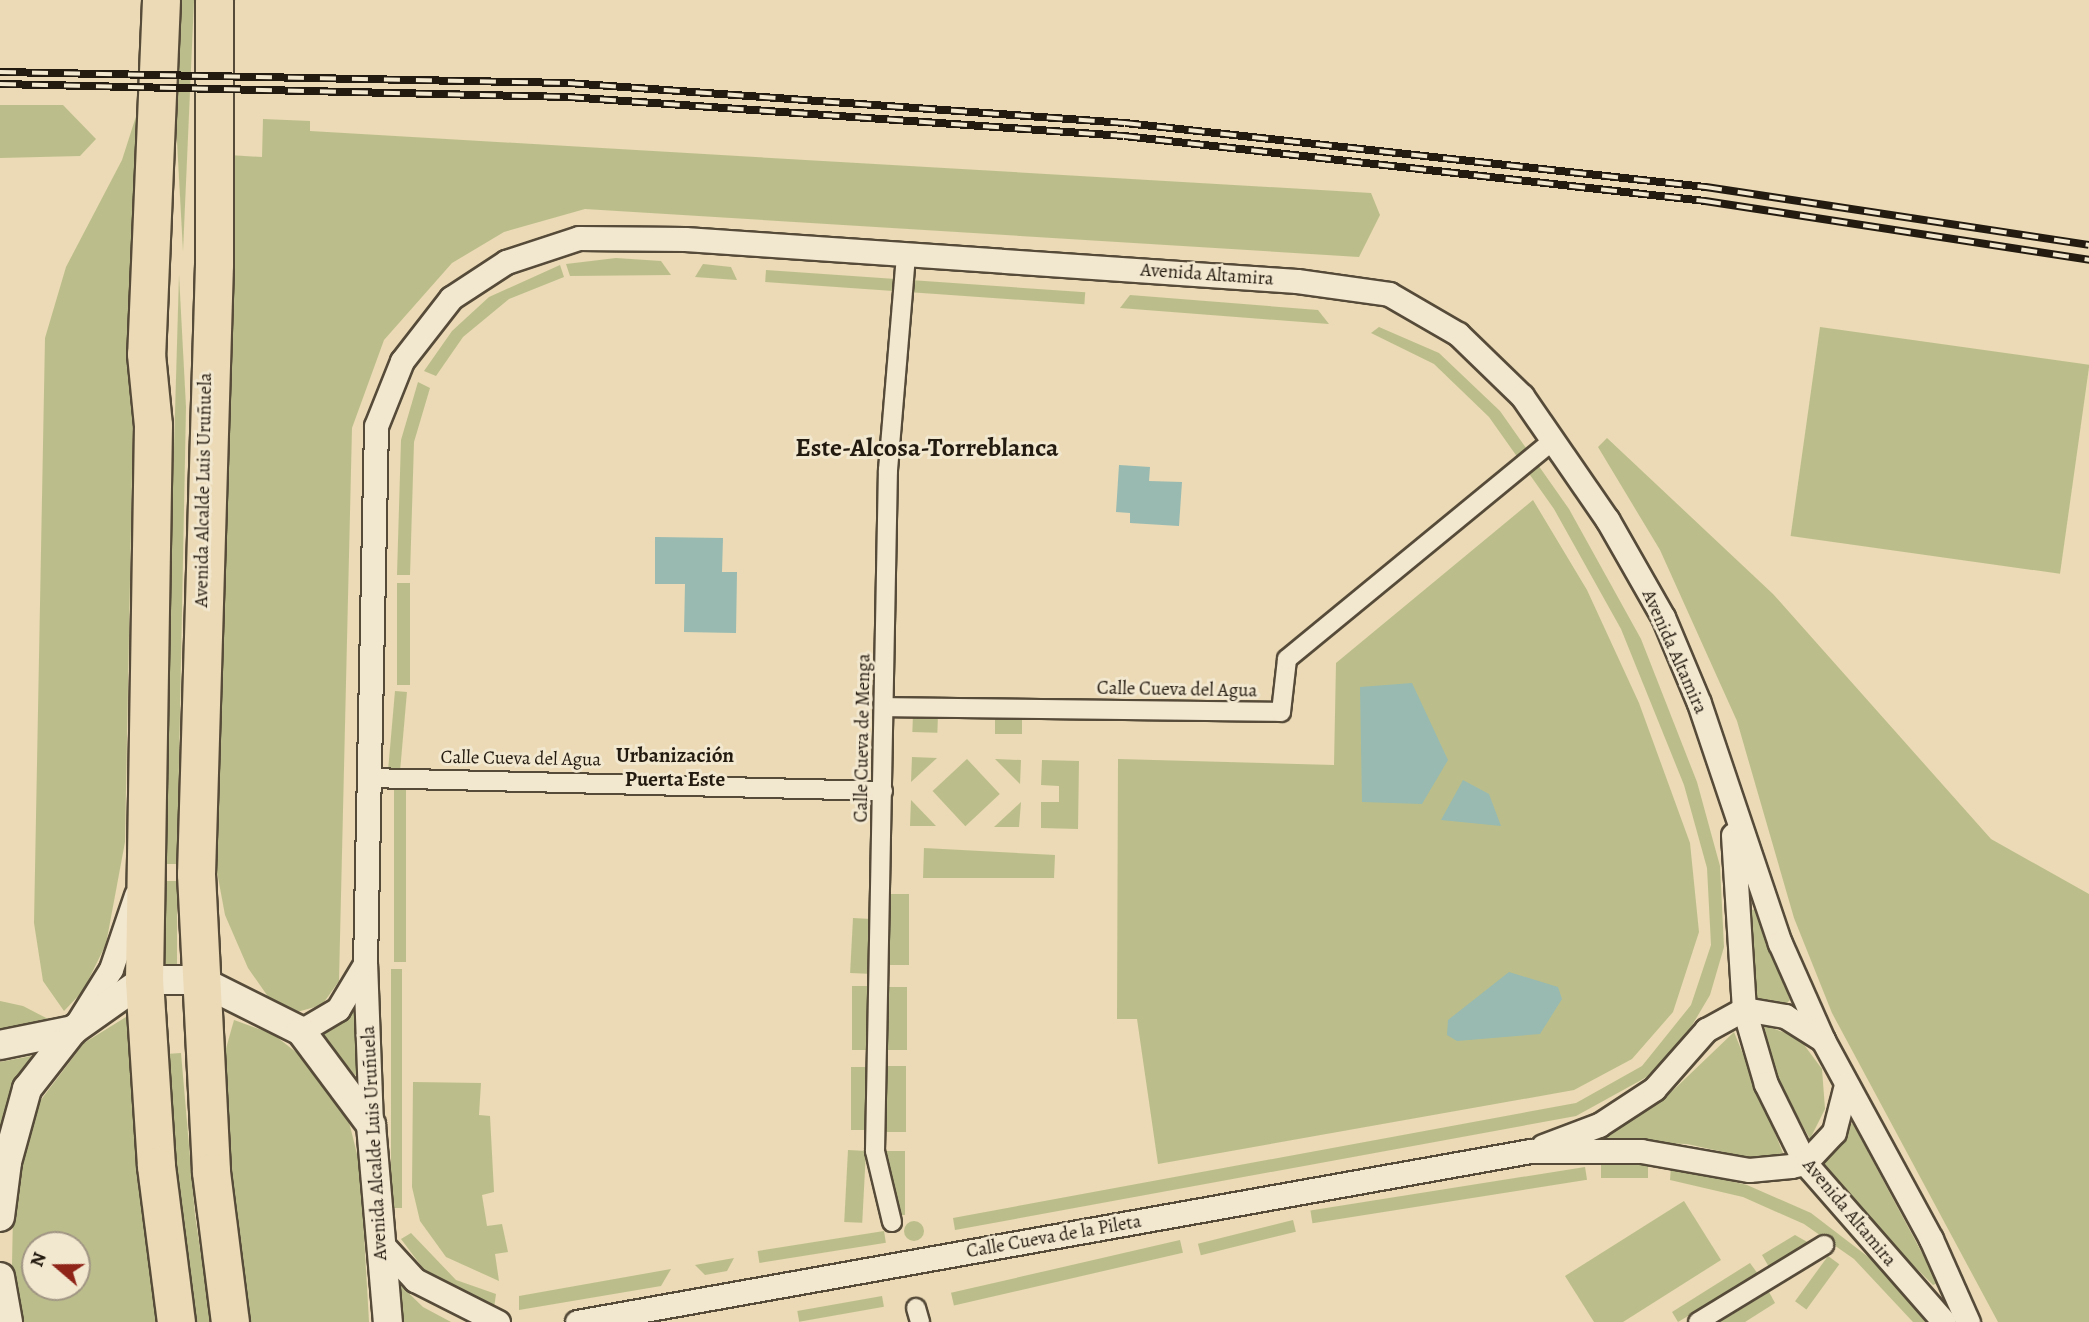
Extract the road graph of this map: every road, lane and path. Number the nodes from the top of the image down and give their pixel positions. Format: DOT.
graph roads {
  1 [pos="161,0"];
  2 [pos="214,0"];
  3 [pos="906,254"];
  4 [pos="452,298"];
  5 [pos="1554,440"];
  6 [pos="884,707"];
  7 [pos="1721,763"];
  8 [pos="369,778"];
  9 [pos="883,791"];
  10 [pos="144,872"];
  11 [pos="365,964"];
  12 [pos="199,979"];
  13 [pos="144,980"];
  14 [pos="1744,1009"];
  15 [pos="73,1030"];
  16 [pos="301,1031"];
  17 [pos="1823,1040"];
  18 [pos="0,1045"];
  19 [pos="1846,1085"];
  20 [pos="371,1125"];
  21 [pos="1530,1151"];
  22 [pos="1805,1163"];
  23 [pos="0,1217"];
  24 [pos="892,1222"];
  25 [pos="380,1242"];
  26 [pos="1824,1245"];
  27 [pos="0,1277"];
  28 [pos="8,1322"];
  29 [pos="176,1322"];
  30 [pos="230,1322"];
  31 [pos="388,1322"];
  32 [pos="498,1322"];
  33 [pos="577,1322"];
  34 [pos="1698,1322"];
  35 [pos="1944,1322"];
  36 [pos="1968,1322"];
  1 -- 10 [label="main road"];
  2 -- 12 [label="main road, Avenida Alcalde Luis Uruñuela"];
  3 -- 4 [label="street, Avenida Altamira"];
  3 -- 5 [label="street, Avenida Altamira"];
  3 -- 6 [label="street, Calle Cueva de Menga"];
  4 -- 8 [label="street, Avenida Alcalde Luis Uruñuela"];
  5 -- 6 [label="street, Calle Cueva del Agua"];
  5 -- 7 [label="street, Avenida Altamira"];
  6 -- 9 [label="street, Calle Cueva de Menga"];
  7 -- 14 [label="street, Avenida Altamira"];
  7 -- 17 [label="street, Avenida Altamira"];
  8 -- 9 [label="street, Calle Cueva del Agua"];
  8 -- 11 [label="street, Avenida Alcalde Luis Uruñuela"];
  9 -- 24 [label="street, Calle Cueva de Menga"];
  10 -- 13 [label="main road"];
  10 -- 15 [label="street"];
  11 -- 16 [label="street, Avenida Alcalde Luis Uruñuela"];
  11 -- 20 [label="street, Avenida Alcalde Luis Uruñuela"];
  12 -- 13 [label="street"];
  12 -- 16 [label="street"];
  12 -- 30 [label="main road, Avenida Alcalde Luis Uruñuela"];
  13 -- 15 [label="street"];
  13 -- 29 [label="main road"];
  14 -- 17 [label="street"];
  14 -- 21 [label="street"];
  14 -- 22 [label="street, Avenida Altamira"];
  15 -- 18 [label="street"];
  15 -- 23 [label="street"];
  16 -- 20 [label="street"];
  17 -- 19 [label="street, Avenida Altamira"];
  19 -- 22 [label="street"];
  19 -- 36 [label="street, Avenida Altamira"];
  20 -- 25 [label="street, Avenida Alcalde Luis Uruñuela"];
  21 -- 22 [label="street"];
  21 -- 33 [label="street, Calle Cueva de la Pileta"];
  22 -- 35 [label="street, Avenida Altamira"];
  25 -- 31 [label="street, Avenida Alcalde Luis Uruñuela"];
  25 -- 32 [label="street"];
  26 -- 34 [label="street"];
  27 -- 28 [label="street"];
}
